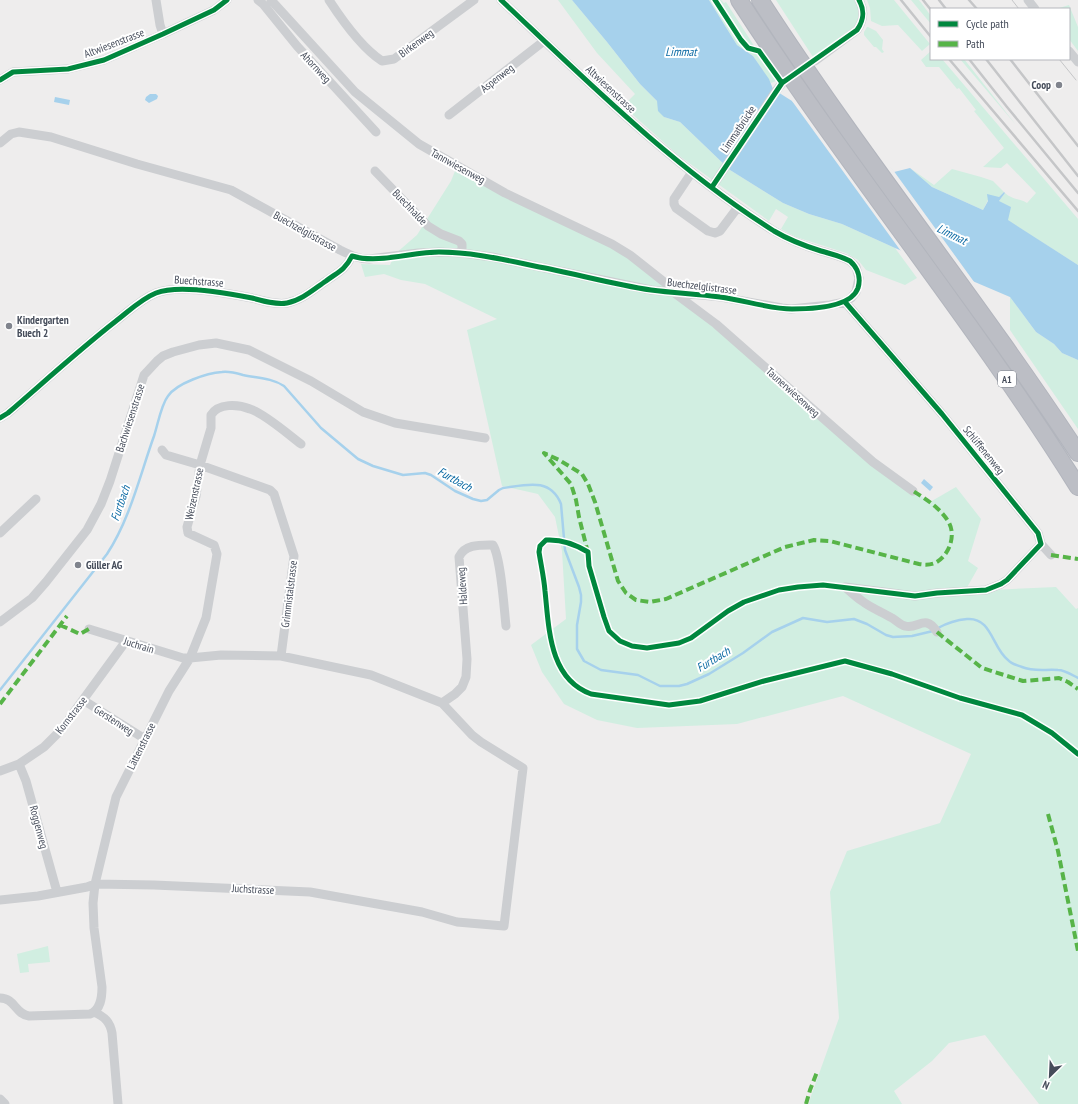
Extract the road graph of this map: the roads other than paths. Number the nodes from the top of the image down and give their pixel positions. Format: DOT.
graph roads {
  1 [pos="156,0"];
  2 [pos="227,0"];
  3 [pos="258,0"];
  4 [pos="271,0"];
  5 [pos="329,0"];
  6 [pos="474,0"];
  7 [pos="501,0"];
  8 [pos="739,0"];
  9 [pos="760,0"];
  10 [pos="859,0"];
  11 [pos="1028,0"];
  12 [pos="1034,8"];
  13 [pos="163,34"];
  14 [pos="544,40"];
  15 [pos="1070,52"];
  16 [pos="814,61"];
  17 [pos="1078,62"];
  18 [pos="0,80"];
  19 [pos="782,83"];
  20 [pos="449,115"];
  21 [pos="376,132"];
  22 [pos="0,143"];
  23 [pos="375,171"];
  24 [pos="692,172"];
  25 [pos="712,187"];
  26 [pos="738,207"];
  27 [pos="462,253"];
  28 [pos="352,256"];
  29 [pos="673,292"];
  30 [pos="845,302"];
  31 [pos="0,418"];
  32 [pos="485,438"];
  33 [pos="301,444"];
  34 [pos="162,450"];
  35 [pos="1078,453"];
  36 [pos="200,465"];
  37 [pos="1078,487"];
  38 [pos="913,491"];
  39 [pos="36,499"];
  40 [pos="0,534"];
  41 [pos="1041,544"];
  42 [pos="1051,555"];
  43 [pos="0,622"];
  44 [pos="506,626"];
  45 [pos="89,629"];
  46 [pos="936,629"];
  47 [pos="126,641"];
  48 [pos="280,656"];
  49 [pos="190,658"];
  50 [pos="83,700"];
  51 [pos="442,703"];
  52 [pos="145,739"];
  53 [pos="18,764"];
  54 [pos="0,772"];
  55 [pos="95,884"];
  56 [pos="57,892"];
  57 [pos="0,900"];
  58 [pos="0,998"];
  59 [pos="94,1012"];
  60 [pos="0,1099"];
  61 [pos="5,1104"];
  62 [pos="118,1104"];
  1 -- 13 [label="street"];
  2 -- 13 [label="street, Altwiesenstrasse"];
  3 -- 21 [label="street, Ahornweg"];
  4 -- 29 [label="street, Tannwiesenweg"];
  5 -- 6 [label="street, Birkenweg"];
  7 -- 14 [label="street, Altwiesenstrasse"];
  8 -- 37 [label="highway, A1"];
  9 -- 35 [label="highway, A1"];
  10 -- 16 [label="street"];
  11 -- 12 [label="street"];
  13 -- 18 [label="street, Altwiesenstrasse"];
  14 -- 20 [label="street, Aspenweg"];
  14 -- 24 [label="street, Altwiesenstrasse"];
  15 -- 17 [label="street"];
  19 -- 25 [label="street, Limmatbrücke"];
  22 -- 28 [label="street, Buechzelglistrasse"];
  23 -- 27 [label="street, Buechhalde"];
  24 -- 25 [label="street, Altwiesenstrasse"];
  24 -- 26 [label="street"];
  25 -- 26 [label="street"];
  26 -- 30 [label="street"];
  27 -- 28 [label="street, Buechzelglistrasse"];
  27 -- 29 [label="street, Buechzelglistrasse"];
  28 -- 31 [label="street, Buechstrasse"];
  29 -- 30 [label="street, Buechzelglistrasse"];
  29 -- 38 [label="street, Taunerwiesenweg"];
  30 -- 41 [label="street, Schliffenenweg"];
  32 -- 43 [label="street, Bachwiesenstrasse"];
  33 -- 36 [label="street, Weizenstrasse"];
  34 -- 36 [label="street"];
  36 -- 48 [label="street, Grimmistalstrasse"];
  36 -- 49 [label="street, Weizenstrasse"];
  39 -- 40 [label="street"];
  41 -- 42 [label="street, Schliffenenweg"];
  41 -- 46 [label="street"];
  44 -- 51 [label="street, Haldeweg"];
  45 -- 47 [label="street, Juchrain"];
  47 -- 49 [label="street, Juchrain"];
  47 -- 50 [label="street, Kornstrasse"];
  48 -- 49 [label="street"];
  48 -- 51 [label="street"];
  49 -- 52 [label="street, Lättenstrasse"];
  50 -- 52 [label="street, Gerstenweg"];
  50 -- 53 [label="street, Kornstrasse"];
  51 -- 55 [label="street, Juchstrasse"];
  52 -- 55 [label="street, Lättenstrasse"];
  53 -- 54 [label="street, Kornstrasse"];
  53 -- 56 [label="street, Roggenweg"];
  55 -- 56 [label="street, Juchstrasse"];
  55 -- 59 [label="street, Lättenstrasse"];
  56 -- 57 [label="street, Juchstrasse"];
  58 -- 59 [label="street"];
  59 -- 62 [label="street"];
  60 -- 61 [label="street"];
}
